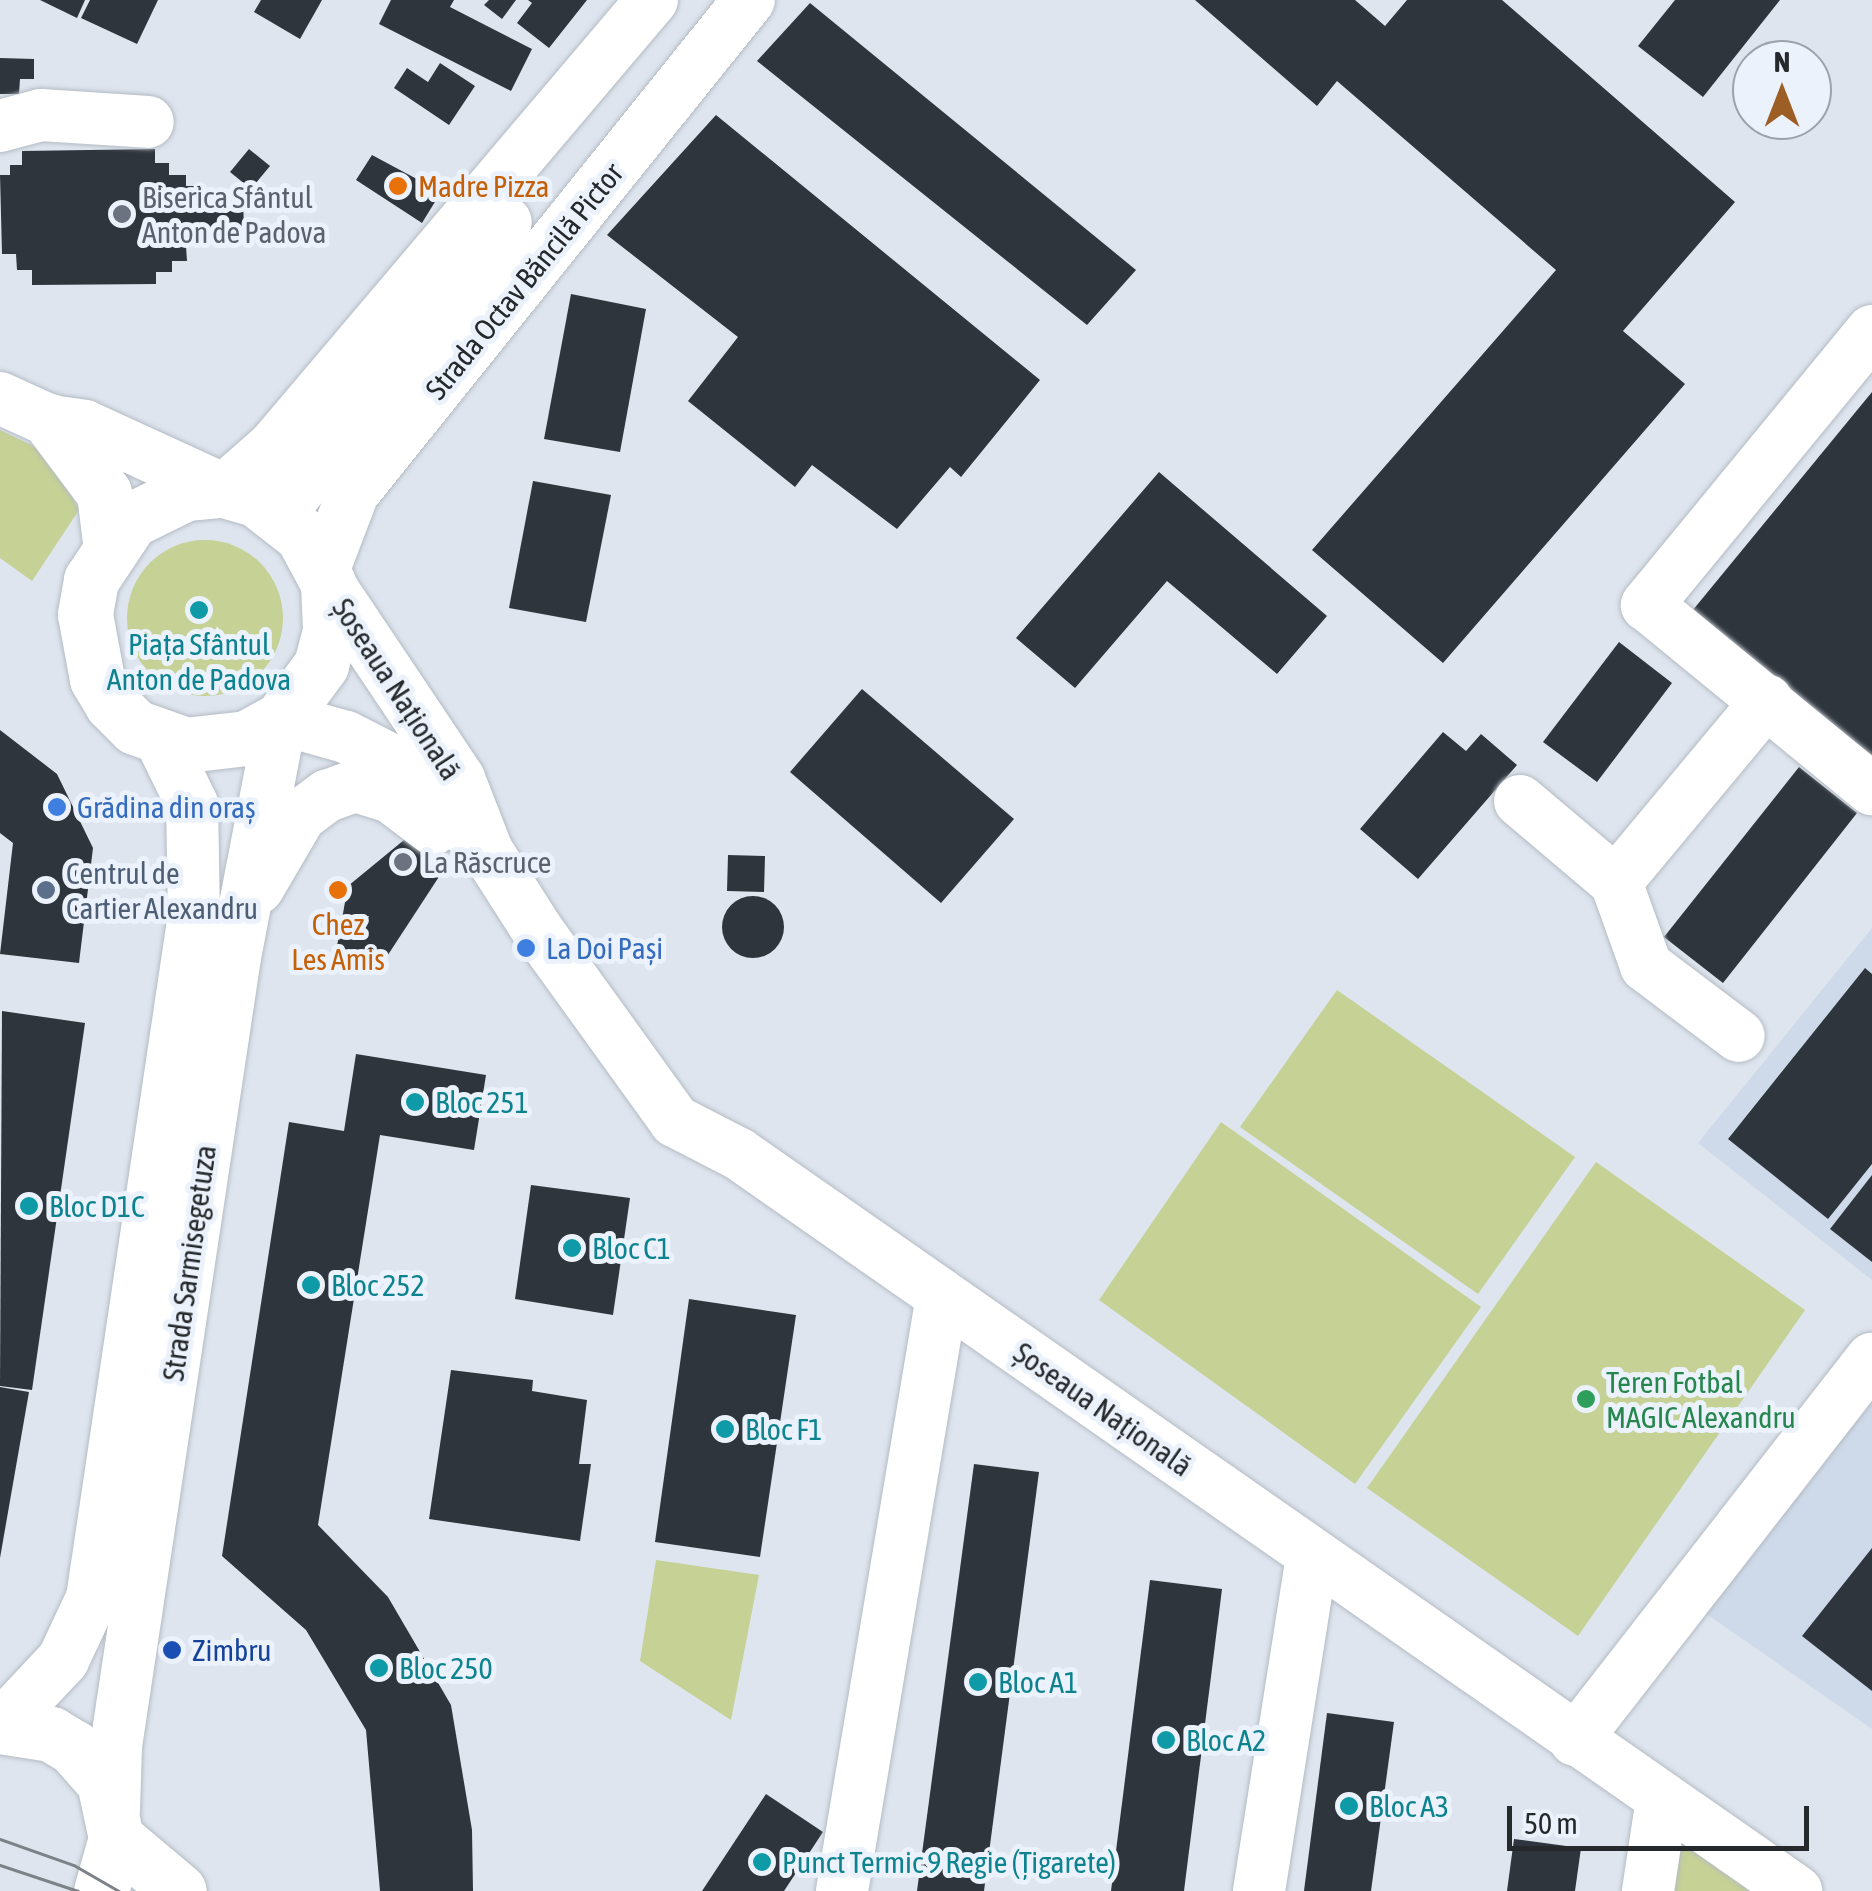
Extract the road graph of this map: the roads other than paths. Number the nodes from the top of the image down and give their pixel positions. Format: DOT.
graph roads {
  1 [pos="652,0"];
  2 [pos="687,0"];
  3 [pos="749,0"];
  4 [pos="148,122"];
  5 [pos="0,126"];
  6 [pos="1872,331"];
  7 [pos="0,398"];
  8 [pos="50,422"];
  9 [pos="224,490"];
  10 [pos="280,514"];
  11 [pos="110,542"];
  12 [pos="325,579"];
  13 [pos="1766,701"];
  14 [pos="281,719"];
  15 [pos="160,738"];
  16 [pos="1872,790"];
  17 [pos="1520,801"];
  18 [pos="487,852"];
  19 [pos="1616,882"];
  20 [pos="241,919"];
  21 [pos="538,932"];
  22 [pos="1738,1036"];
  23 [pos="942,1296"];
  24 [pos="1872,1360"];
  25 [pos="1312,1556"];
  26 [pos="0,1726"];
  27 [pos="1576,1740"];
  28 [pos="1662,1798"];
  29 [pos="115,1824"];
  30 [pos="100,1891"];
  31 [pos="178,1891"];
  32 [pos="842,1891"];
  33 [pos="1259,1891"];
  34 [pos="1648,1891"];
  35 [pos="1796,1891"];
  1 -- 9 [label="street"];
  2 -- 10 [label="street, Strada Octav Băncilă Pictor"];
  3 -- 12 [label="street, Strada Octav Băncilă Pictor"];
  4 -- 5 [label="street"];
  6 -- 13 [label="street"];
  7 -- 8 [label="street"];
  8 -- 9 [label="street"];
  8 -- 11 [label="main road"];
  9 -- 10 [label="main road"];
  9 -- 11 [label="main road"];
  10 -- 12 [label="main road"];
  11 -- 15 [label="main road"];
  12 -- 14 [label="main road"];
  12 -- 18 [label="street, Șoseaua Națională"];
  13 -- 16 [label="street"];
  13 -- 19 [label="street"];
  14 -- 15 [label="main road"];
  14 -- 18 [label="street, Șoseaua Națională"];
  14 -- 20 [label="street, Strada Sarmisegetuza"];
  15 -- 26 [label="street, Strada Sarmisegetuza"];
  17 -- 19 [label="street"];
  18 -- 21 [label="street, Șoseaua Națională"];
  19 -- 22 [label="street"];
  20 -- 21 [label="street"];
  20 -- 29 [label="street, Strada Sarmisegetuza"];
  21 -- 23 [label="street, Șoseaua Națională"];
  23 -- 25 [label="street, Șoseaua Națională"];
  23 -- 32 [label="street"];
  24 -- 27 [label="street"];
  25 -- 27 [label="street, Șoseaua Națională"];
  25 -- 33 [label="street"];
  26 -- 29 [label="main road"];
  27 -- 28 [label="street, Șoseaua Națională"];
  28 -- 34 [label="street"];
  28 -- 35 [label="street, Șoseaua Națională"];
  29 -- 30 [label="main road"];
  29 -- 31 [label="main road"];
}
